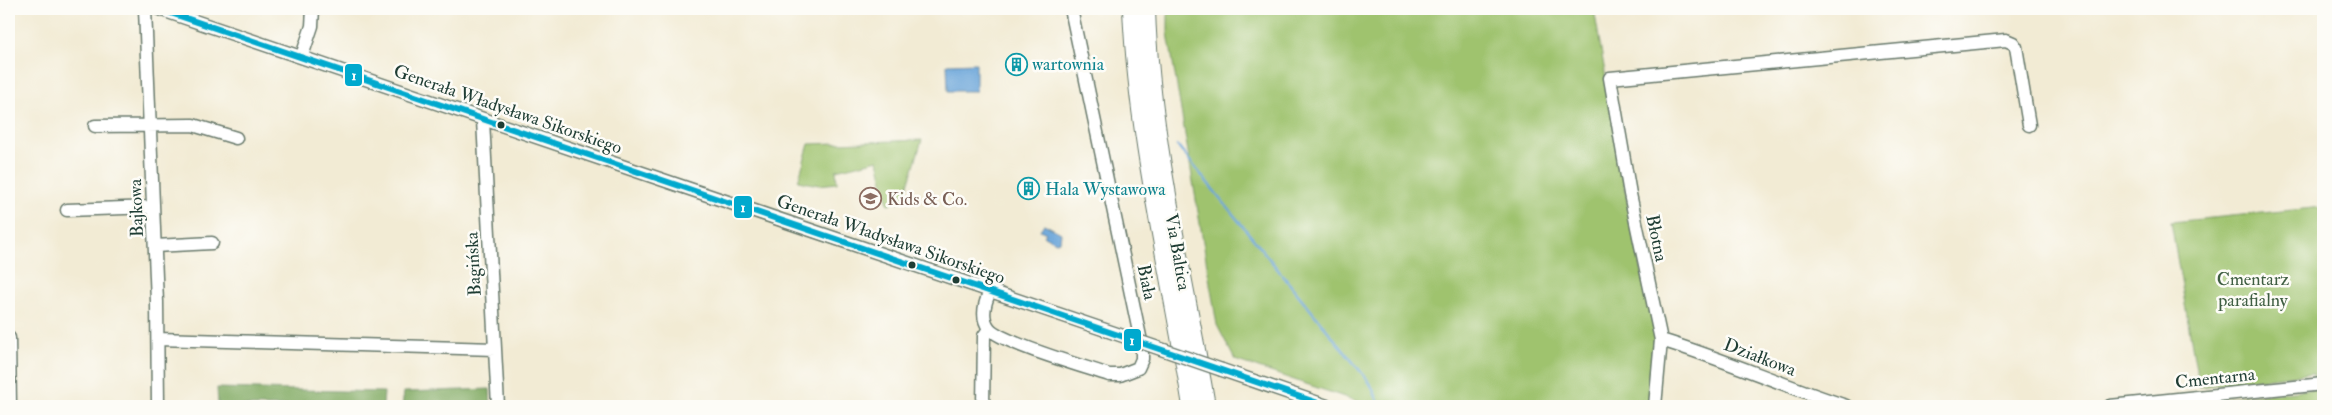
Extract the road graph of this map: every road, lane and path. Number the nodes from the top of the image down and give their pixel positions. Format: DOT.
graph roads {
  1 [pos="145,9"];
  2 [pos="159,9"];
  3 [pos="313,9"];
  4 [pos="1071,9"];
  5 [pos="1132,9"];
  6 [pos="1146,9"];
  7 [pos="188,14"];
  8 [pos="302,56"];
  9 [pos="483,120"];
  10 [pos="151,124"];
  11 [pos="2029,125"];
  12 [pos="94,126"];
  13 [pos="236,138"];
  14 [pos="154,207"];
  15 [pos="67,210"];
  16 [pos="212,244"];
  17 [pos="155,246"];
  18 [pos="990,291"];
  19 [pos="989,329"];
  20 [pos="9,338"];
  21 [pos="158,339"];
  22 [pos="1661,340"];
  23 [pos="495,349"];
  24 [pos="9,358"];
  25 [pos="2323,384"];
  26 [pos="10,406"];
  27 [pos="158,406"];
  28 [pos="498,406"];
  29 [pos="984,406"];
  30 [pos="1192,406"];
  31 [pos="1206,406"];
  32 [pos="1327,406"];
  33 [pos="1655,406"];
  34 [pos="1846,406"];
  35 [pos="2110,406"];
  1 -- 10 [label="street, Bajkowa"];
  2 -- 7 [label="street, Generała Władysława Sikorskiego"];
  3 -- 8 [label="street"];
  4 -- 19 [label="street, Biała"];
  5 -- 30 [label="highway, Via Baltica"];
  6 -- 31 [label="highway, Via Baltica"];
  7 -- 8 [label="street, Generała Władysława Sikorskiego"];
  8 -- 9 [label="street, Generała Władysława Sikorskiego"];
  9 -- 18 [label="street, Generała Władysława Sikorskiego"];
  9 -- 23 [label="street, Bagińska"];
  10 -- 12 [label="street"];
  10 -- 13 [label="street"];
  10 -- 14 [label="street, Bajkowa"];
  11 -- 22 [label="street, Błotna"];
  14 -- 15 [label="street"];
  14 -- 17 [label="street, Bajkowa"];
  16 -- 17 [label="street"];
  17 -- 21 [label="street, Bajkowa"];
  18 -- 19 [label="street"];
  18 -- 32 [label="street, Generała Władysława Sikorskiego, bridge"];
  19 -- 29 [label="street"];
  20 -- 24 [label="street"];
  21 -- 23 [label="street"];
  21 -- 27 [label="street, Bajkowa"];
  22 -- 33 [label="street, Błotna"];
  22 -- 34 [label="street, Działkowa"];
  23 -- 28 [label="street, Bagińska"];
  24 -- 26 [label="street"];
  25 -- 35 [label="street, Cmentarna"];
}
